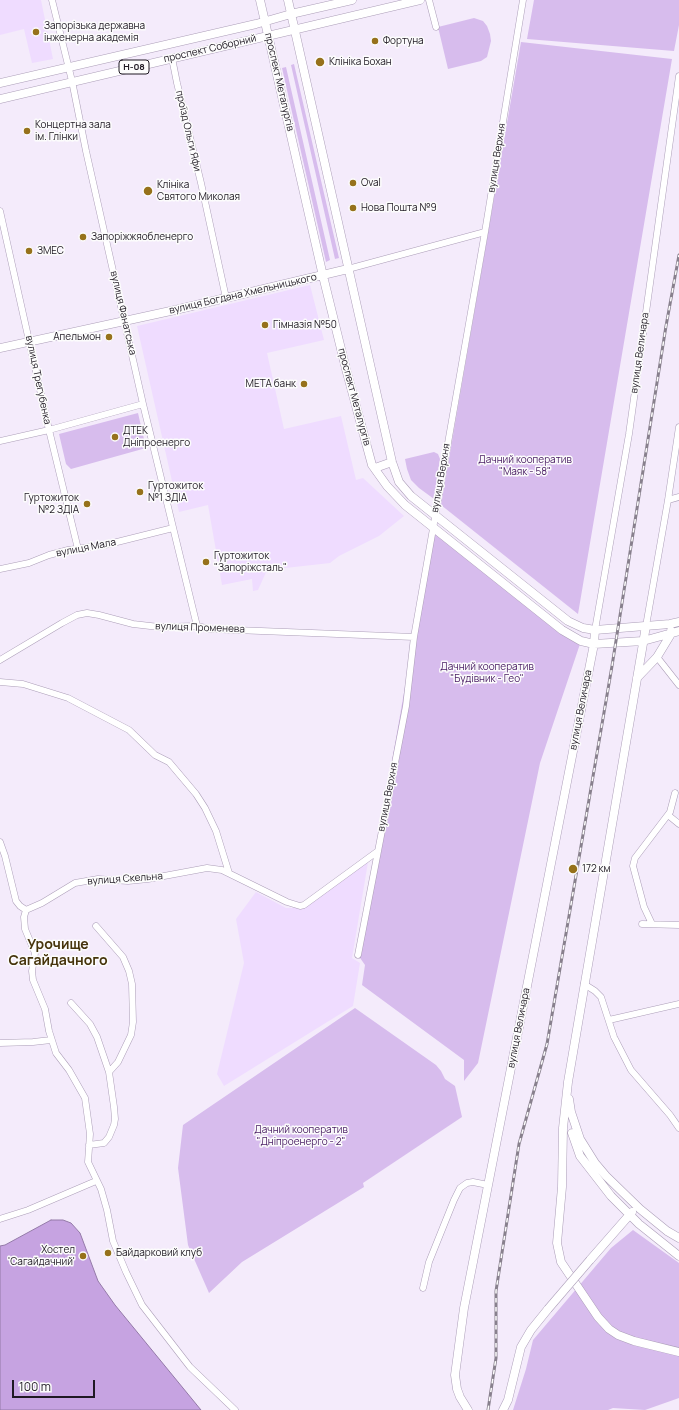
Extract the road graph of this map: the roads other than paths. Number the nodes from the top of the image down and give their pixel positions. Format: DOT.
graph roads {
  1 [pos="52,0"];
  2 [pos="260,0"];
  3 [pos="288,0"];
  4 [pos="352,0"];
  5 [pos="420,0"];
  6 [pos="429,0"];
  7 [pos="523,0"];
  8 [pos="291,14"];
  9 [pos="265,22"];
  10 [pos="436,27"];
  11 [pos="294,30"];
  12 [pos="268,35"];
  13 [pos="172,58"];
  14 [pos="68,67"];
  15 [pos="679,76"];
  16 [pos="72,81"];
  17 [pos="0,83"];
  18 [pos="0,98"];
  19 [pos="0,211"];
  20 [pos="485,232"];
  21 [pos="348,269"];
  22 [pos="323,276"];
  23 [pos="226,298"];
  24 [pos="125,321"];
  25 [pos="30,342"];
  26 [pos="0,348"];
  27 [pos="143,404"];
  28 [pos="679,427"];
  29 [pos="49,430"];
  30 [pos="0,441"];
  31 [pos="392,462"];
  32 [pos="375,468"];
  33 [pos="679,497"];
  34 [pos="668,500"];
  35 [pos="435,515"];
  36 [pos="433,527"];
  37 [pos="173,528"];
  38 [pos="78,549"];
  39 [pos="0,569"];
  40 [pos="679,622"];
  41 [pos="670,624"];
  42 [pos="197,626"];
  43 [pos="646,626"];
  44 [pos="595,630"];
  45 [pos="675,632"];
  46 [pos="414,636"];
  47 [pos="643,641"];
  48 [pos="594,644"];
  49 [pos="657,657"];
  50 [pos="0,660"];
  51 [pos="637,678"];
  52 [pos="0,682"];
  53 [pos="679,685"];
  54 [pos="675,793"];
  55 [pos="668,816"];
  56 [pos="679,824"];
  57 [pos="0,842"];
  58 [pos="378,851"];
  59 [pos="229,873"];
  60 [pos="26,910"];
  61 [pos="642,924"];
  62 [pos="652,924"];
  63 [pos="679,924"];
  64 [pos="96,926"];
  65 [pos="358,955"];
  66 [pos="584,984"];
  67 [pos="71,1003"];
  68 [pos="679,1004"];
  69 [pos="609,1020"];
  70 [pos="51,1040"];
  71 [pos="0,1043"];
  72 [pos="109,1072"];
  73 [pos="568,1082"];
  74 [pos="570,1106"];
  75 [pos="679,1128"];
  76 [pos="89,1145"];
  77 [pos="96,1181"];
  78 [pos="488,1185"];
  79 [pos="640,1209"];
  80 [pos="629,1215"];
  81 [pos="0,1220"];
  82 [pos="679,1238"];
  83 [pos="679,1256"];
  84 [pos="423,1288"];
  85 [pos="677,1352"];
  86 [pos="236,1410"];
  87 [pos="468,1410"];
  88 [pos="503,1410"];
  1 -- 14 [label="street, вулиця Фанатська"];
  2 -- 9 [label="main road, проспект Металургів"];
  3 -- 8 [label="main road, проспект Металургів"];
  4 -- 8 [label="main road, проспект Соборний / Н-08"];
  5 -- 11 [label="main road, проспект Соборний / Н-08"];
  6 -- 10 [label="street"];
  7 -- 20 [label="street, вулиця Верхня"];
  8 -- 9 [label="main road, проспект Соборний / Н-08"];
  8 -- 11 [label="main road, проспект Металургів"];
  9 -- 12 [label="main road, проспект Металургів"];
  9 -- 14 [label="main road, проспект Соборний / Н-08"];
  11 -- 12 [label="main road, проспект Соборний / Н-08"];
  11 -- 21 [label="main road, проспект Металургів"];
  12 -- 13 [label="main road, проспект Соборний / Н-08"];
  12 -- 22 [label="main road, проспект Металургів"];
  13 -- 16 [label="main road, проспект Соборний / Н-08"];
  13 -- 23 [label="street, проїзд Ольги Яфи"];
  14 -- 16 [label="street, вулиця Фанатська"];
  14 -- 17 [label="main road, проспект Соборний / Н-08"];
  15 -- 44 [label="street, вулиця Величара"];
  16 -- 18 [label="main road, проспект Соборний / Н-08"];
  16 -- 24 [label="street, вулиця Фанатська"];
  19 -- 25 [label="street, вулиця Трегубенка"];
  20 -- 21 [label="street, вулиця Богдана Хмельницького"];
  20 -- 35 [label="street, вулиця Верхня"];
  21 -- 22 [label="main road, вулиця Богдана Хмельницького"];
  21 -- 31 [label="main road, проспект Металургів"];
  22 -- 23 [label="main road, вулиця Богдана Хмельницького"];
  22 -- 32 [label="main road, проспект Металургів"];
  23 -- 24 [label="main road, вулиця Богдана Хмельницького"];
  24 -- 25 [label="main road, вулиця Богдана Хмельницького"];
  24 -- 27 [label="street, вулиця Фанатська"];
  25 -- 26 [label="main road, вулиця Богдана Хмельницького"];
  25 -- 29 [label="street, вулиця Трегубенка"];
  27 -- 29 [label="street"];
  27 -- 37 [label="street, вулиця Фанатська"];
  28 -- 34 [label="street"];
  29 -- 30 [label="street"];
  29 -- 38 [label="street, вулиця Трегубенка"];
  31 -- 32 [label="main road"];
  31 -- 35 [label="main road, проспект Металургів"];
  32 -- 36 [label="main road, проспект Металургів"];
  33 -- 34 [label="street"];
  34 -- 43 [label="street"];
  35 -- 36 [label="street, вулиця Верхня"];
  35 -- 44 [label="main road, проспект Металургів"];
  36 -- 46 [label="street, вулиця Верхня"];
  36 -- 48 [label="main road, проспект Металургів"];
  37 -- 38 [label="street, вулиця Мала"];
  37 -- 42 [label="street, вулиця Фанатська"];
  38 -- 39 [label="street, вулиця Мала"];
  40 -- 41 [label="main road, проспект Металургів"];
  41 -- 43 [label="main road, проспект Металургів"];
  41 -- 45 [label="main road"];
  42 -- 46 [label="street, вулиця Променева"];
  42 -- 50 [label="street, вулиця Променева"];
  43 -- 44 [label="main road, проспект Металургів"];
  43 -- 47 [label="main road"];
  44 -- 48 [label="main road, вулиця Величара"];
  45 -- 47 [label="main road, проспект Металургів"];
  45 -- 49 [label="main road"];
  46 -- 58 [label="street, вулиця Верхня"];
  47 -- 48 [label="main road, проспект Металургів"];
  47 -- 51 [label="main road"];
  48 -- 78 [label="main road, вулиця Величара"];
  49 -- 51 [label="main road"];
  49 -- 53 [label="street"];
  51 -- 66 [label="main road"];
  52 -- 59 [label="street"];
  54 -- 55 [label="street"];
  55 -- 56 [label="street"];
  55 -- 62 [label="street"];
  57 -- 60 [label="street"];
  58 -- 59 [label="street, вулиця Скельна"];
  58 -- 65 [label="street, вулиця Верхня"];
  59 -- 60 [label="street, вулиця Скельна"];
  60 -- 70 [label="street"];
  61 -- 62 [label="street"];
  62 -- 63 [label="street"];
  64 -- 72 [label="street"];
  66 -- 69 [label="street"];
  66 -- 73 [label="main road"];
  67 -- 72 [label="street"];
  68 -- 69 [label="street"];
  69 -- 75 [label="street"];
  70 -- 71 [label="street"];
  70 -- 76 [label="street"];
  72 -- 76 [label="street"];
  73 -- 74 [label="main road"];
  73 -- 85 [label="main road"];
  74 -- 79 [label="main road"];
  74 -- 80 [label="main road"];
  76 -- 77 [label="street"];
  77 -- 81 [label="street"];
  77 -- 86 [label="street"];
  78 -- 84 [label="street"];
  78 -- 87 [label="main road, вулиця Величара"];
  79 -- 80 [label="main road"];
  79 -- 82 [label="main road"];
  80 -- 83 [label="main road"];
  80 -- 88 [label="main road, bridge"];
}
